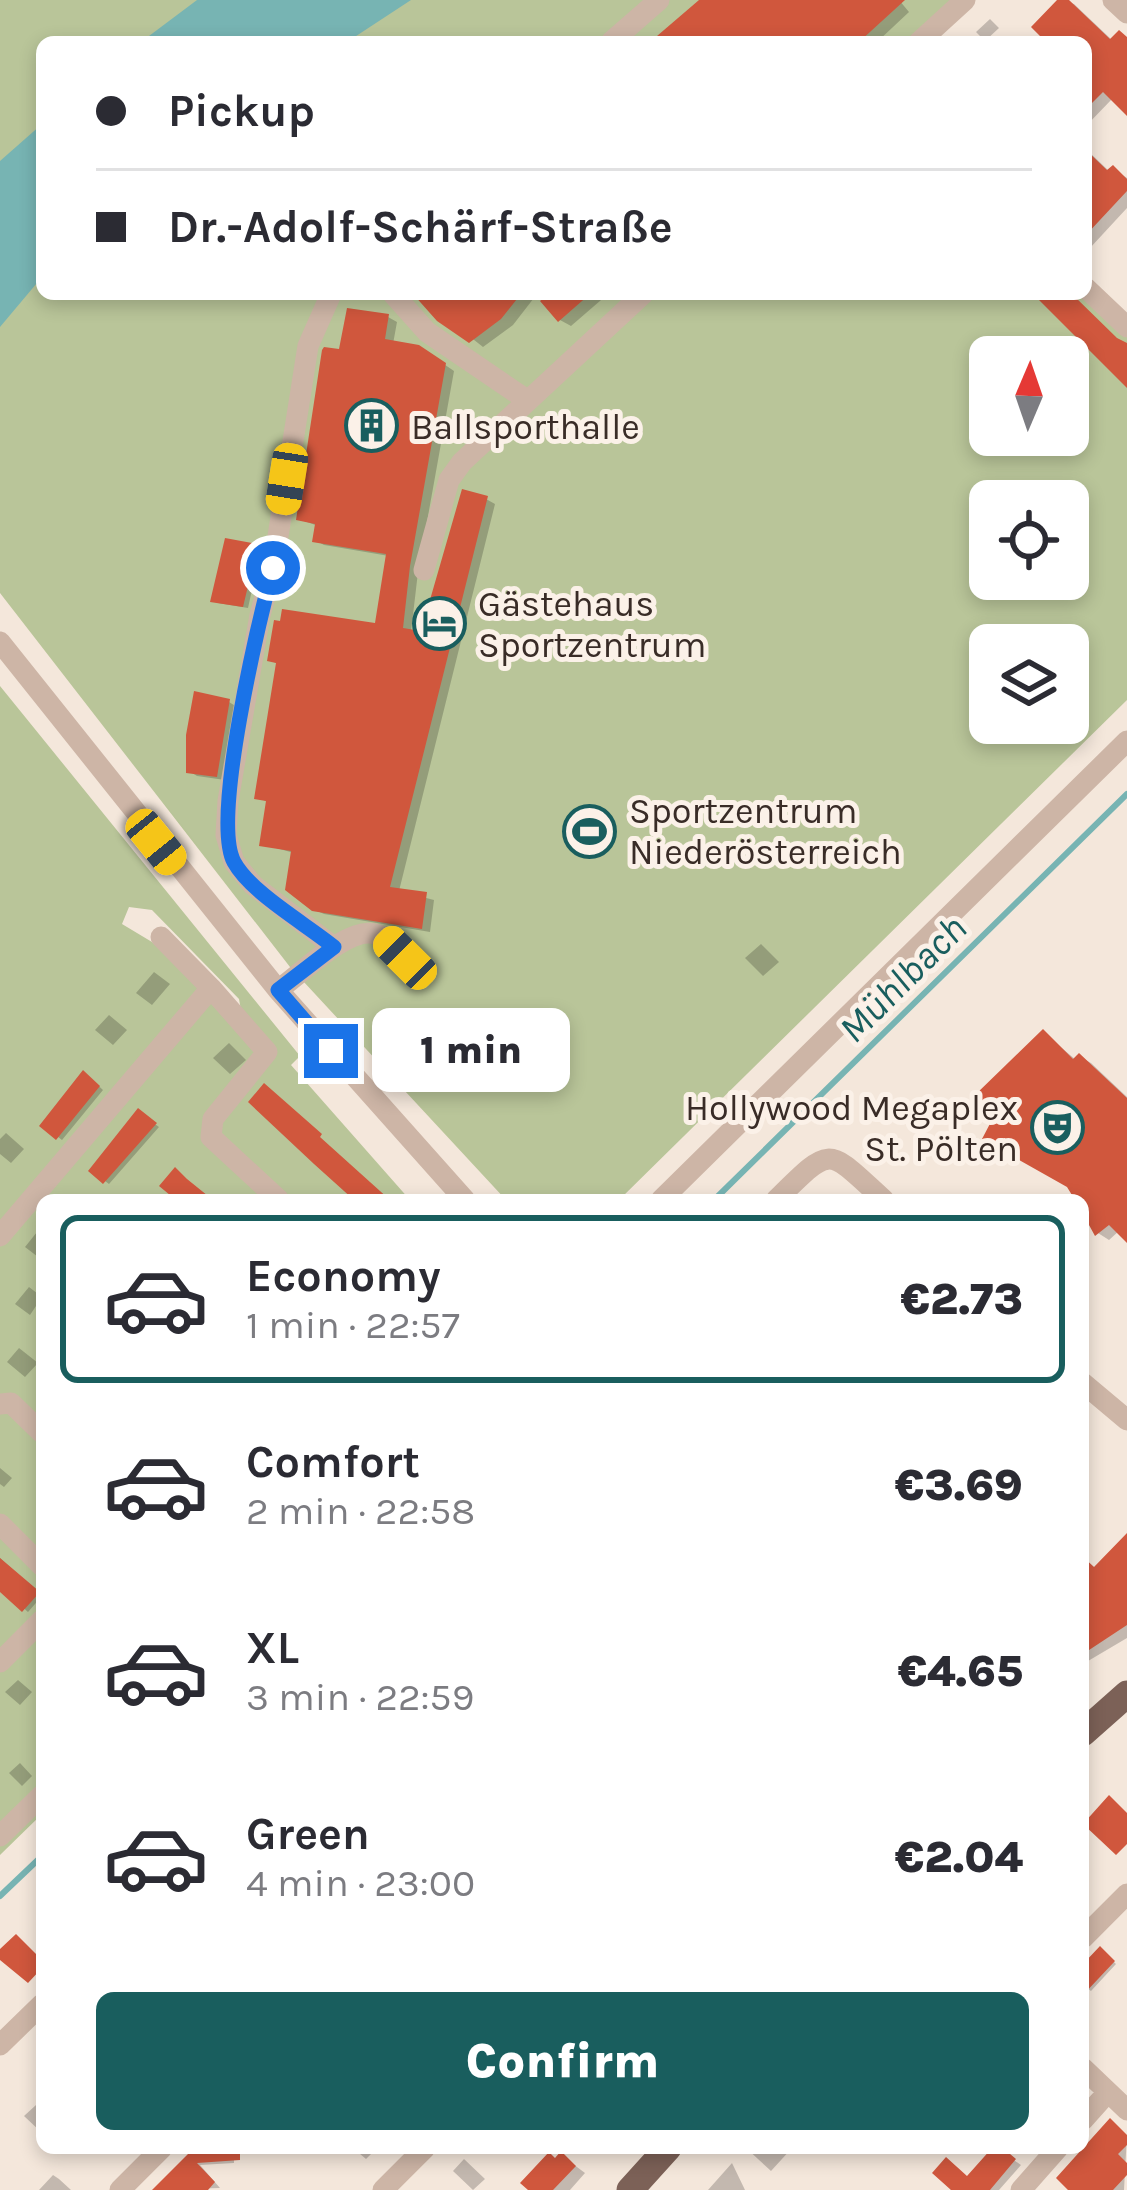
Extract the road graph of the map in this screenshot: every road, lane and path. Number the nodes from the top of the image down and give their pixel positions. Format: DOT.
graph roads {
  1 [pos="659,0"];
  2 [pos="964,0"];
  3 [pos="1113,0"];
  4 [pos="1127,14"];
  5 [pos="618,36"];
  6 [pos="925,36"];
  7 [pos="1092,293"];
  8 [pos="328,300"];
  9 [pos="398,300"];
  10 [pos="636,300"];
  11 [pos="1127,328"];
  12 [pos="527,400"];
  13 [pos="424,570"];
  14 [pos="0,642"];
  15 [pos="1127,741"];
  16 [pos="161,937"];
  17 [pos="334,947"];
  18 [pos="405,958"];
  19 [pos="211,988"];
  20 [pos="278,990"];
  21 [pos="273,1194"];
  22 [pos="461,1194"];
  23 [pos="668,1194"];
  24 [pos="782,1194"];
  25 [pos="877,1194"];
  26 [pos="0,1236"];
  27 [pos="1089,1388"];
  28 [pos="0,1404"];
  29 [pos="1127,1420"];
  30 [pos="36,1427"];
  31 [pos="0,1524"];
  32 [pos="36,1560"];
  33 [pos="36,1626"];
  34 [pos="0,1662"];
  35 [pos="1127,1693"];
  36 [pos="1089,1713"];
  37 [pos="1089,1728"];
  38 [pos="36,1802"];
  39 [pos="0,1836"];
  40 [pos="1127,1894"];
  41 [pos="1089,1933"];
  42 [pos="36,2010"];
  43 [pos="0,2045"];
  44 [pos="1089,2074"];
  45 [pos="1108,2092"];
  46 [pos="1127,2110"];
  47 [pos="1089,2113"];
  48 [pos="156,2154"];
  49 [pos="418,2154"];
  50 [pos="663,2154"];
  51 [pos="1053,2154"];
  52 [pos="120,2190"];
  53 [pos="383,2190"];
  54 [pos="630,2190"];
  55 [pos="1021,2190"];
  1 -- 5 [label="street"];
  2 -- 6 [label="street"];
  3 -- 4 [label="street"];
  7 -- 11 [label="street"];
  8 -- 17 [label="street"];
  9 -- 12 [label="street"];
  10 -- 12 [label="street"];
  12 -- 13 [label="street"];
  14 -- 20 [label="street"];
  15 -- 23 [label="street"];
  16 -- 19 [label="street"];
  17 -- 18 [label="street"];
  17 -- 20 [label="street"];
  19 -- 21 [label="street"];
  19 -- 26 [label="street"];
  20 -- 22 [label="street"];
  24 -- 25 [label="street"];
  27 -- 29 [label="street"];
  28 -- 30 [label="street"];
  31 -- 32 [label="street"];
  33 -- 34 [label="street"];
  35 -- 36 [label="main road"];
  35 -- 37 [label="main road"];
  38 -- 39 [label="street"];
  40 -- 41 [label="street"];
  42 -- 43 [label="street"];
  44 -- 45 [label="street"];
  45 -- 46 [label="street"];
  45 -- 47 [label="street"];
  48 -- 52 [label="street"];
  49 -- 53 [label="street"];
  50 -- 54 [label="main road"];
  51 -- 55 [label="street"];
}
